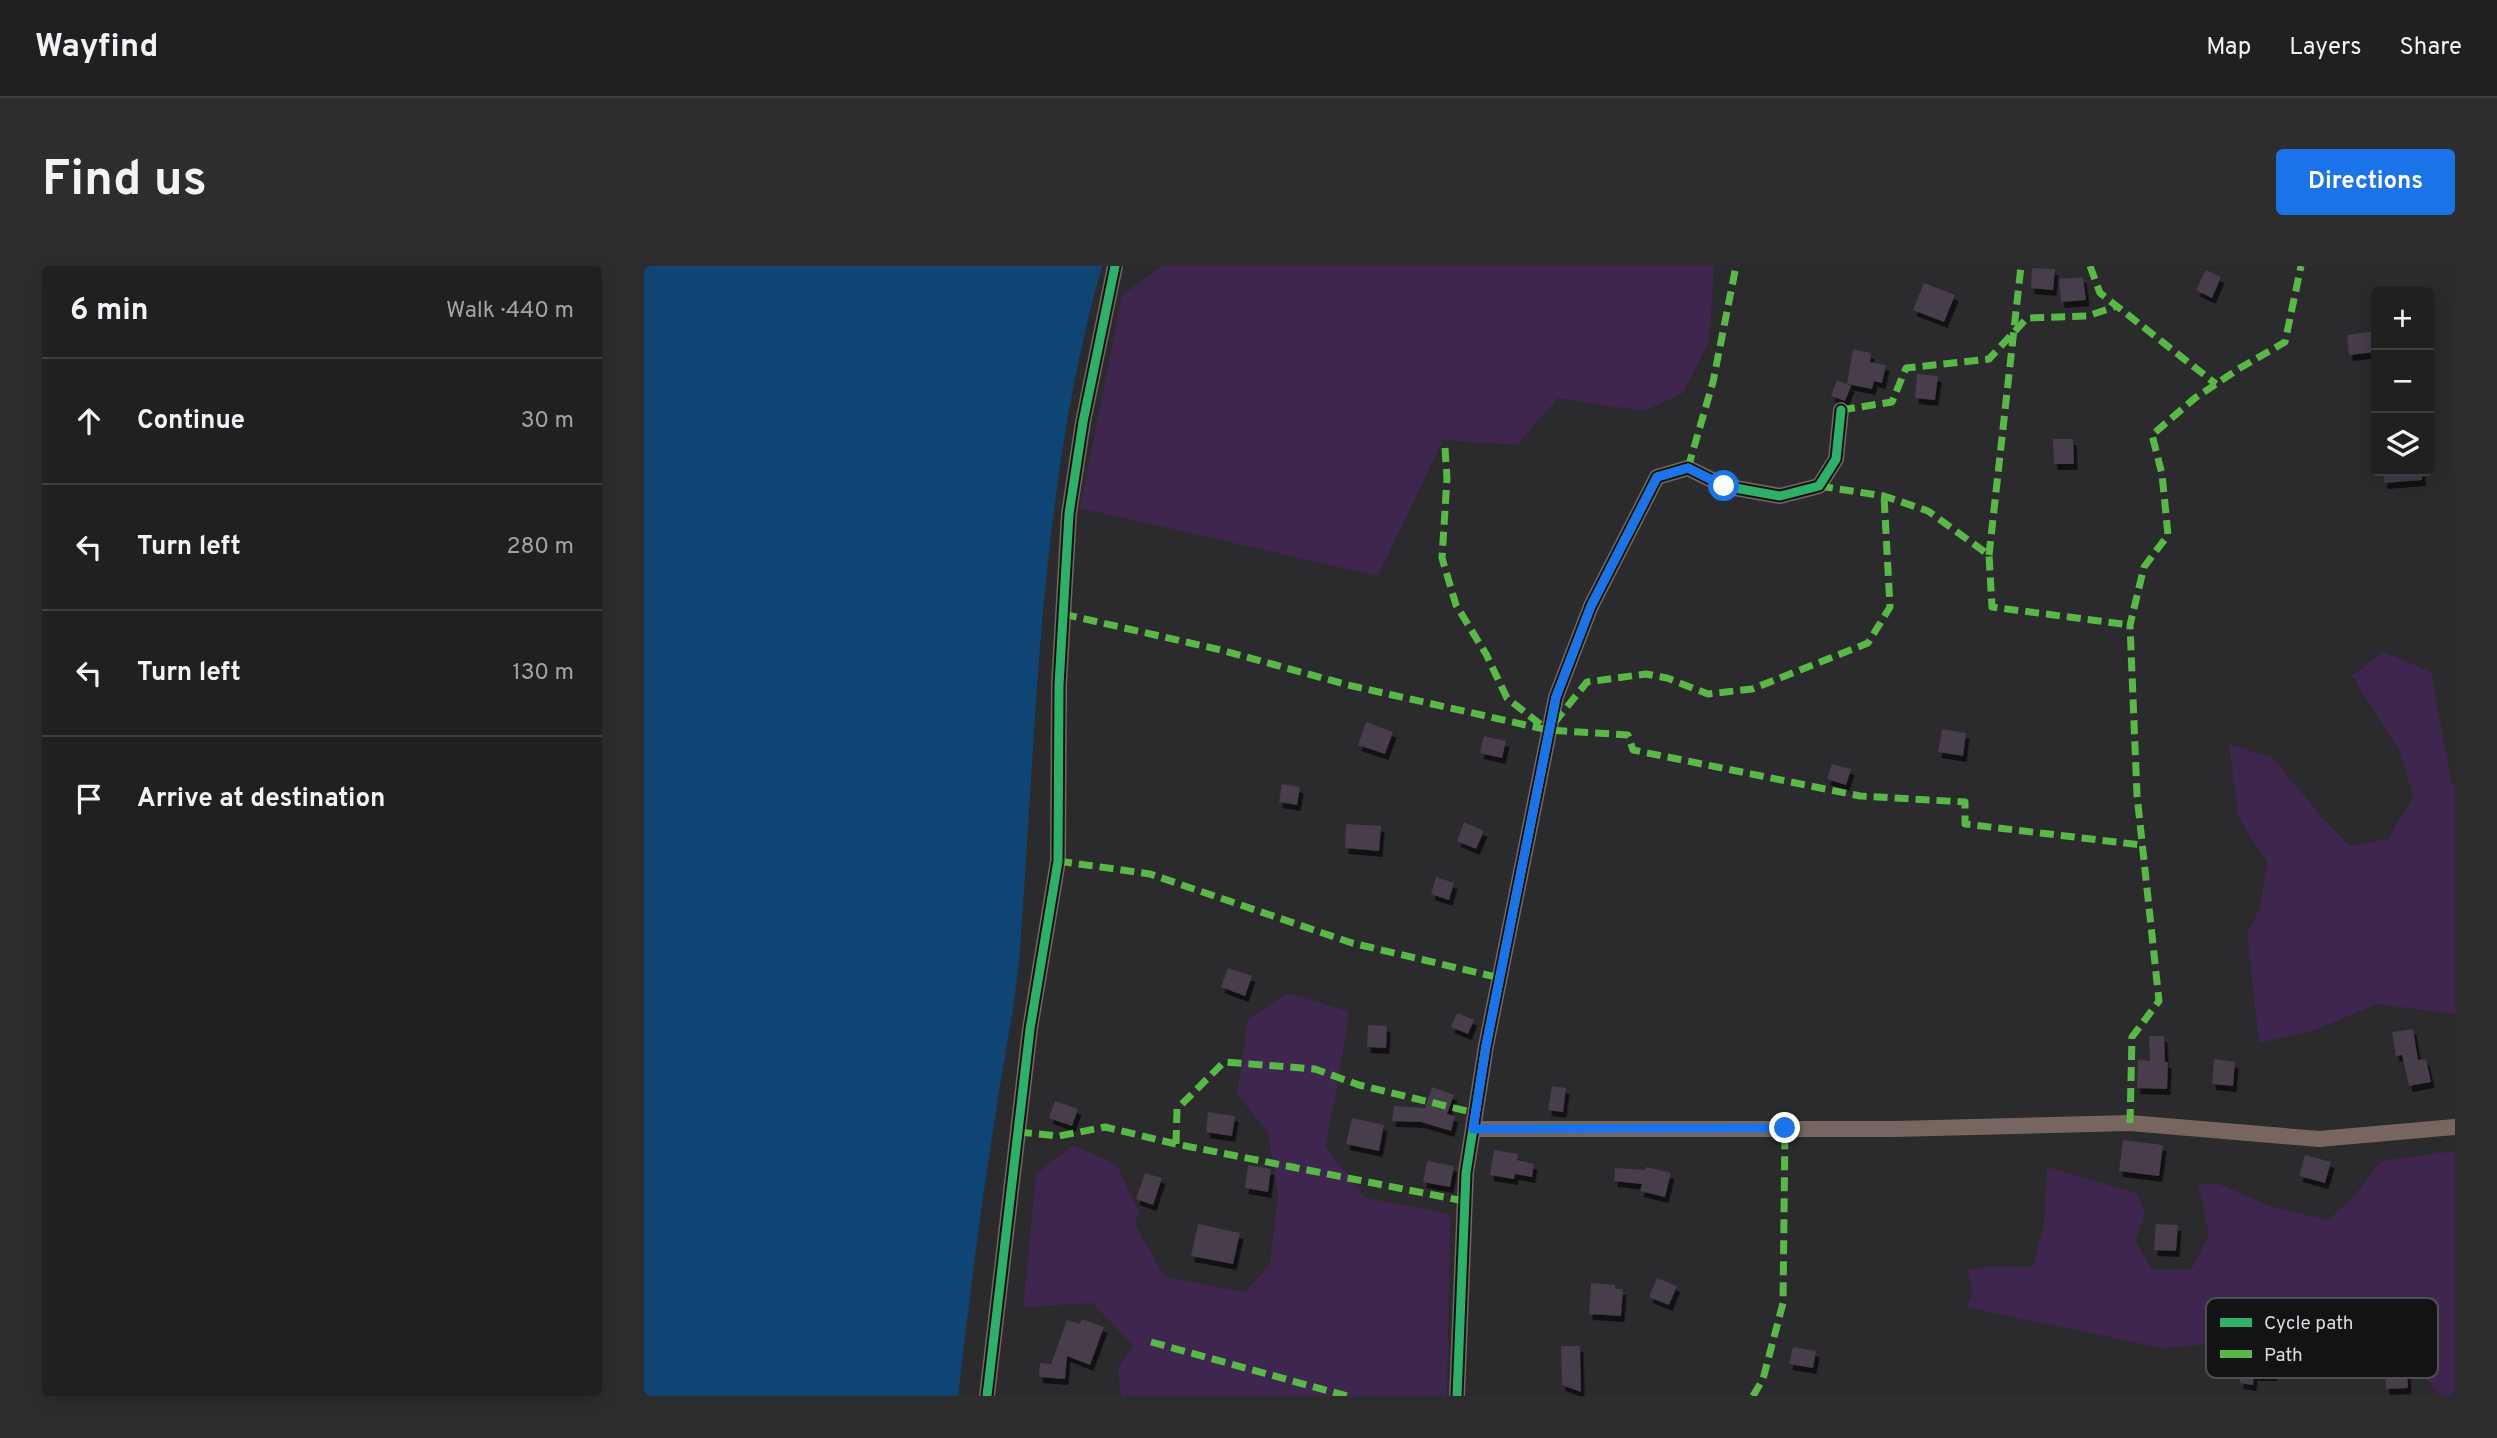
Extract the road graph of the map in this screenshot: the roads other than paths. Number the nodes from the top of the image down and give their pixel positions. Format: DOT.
graph roads {
  1 [pos="1115,266"];
  2 [pos="1840,410"];
  3 [pos="2455,1127"];
  4 [pos="1473,1129"];
  5 [pos="987,1396"];
  6 [pos="1457,1396"];
  1 -- 5 [label="street"];
  2 -- 4 [label="street"];
  3 -- 4 [label="street"];
  4 -- 6 [label="street"];
}
